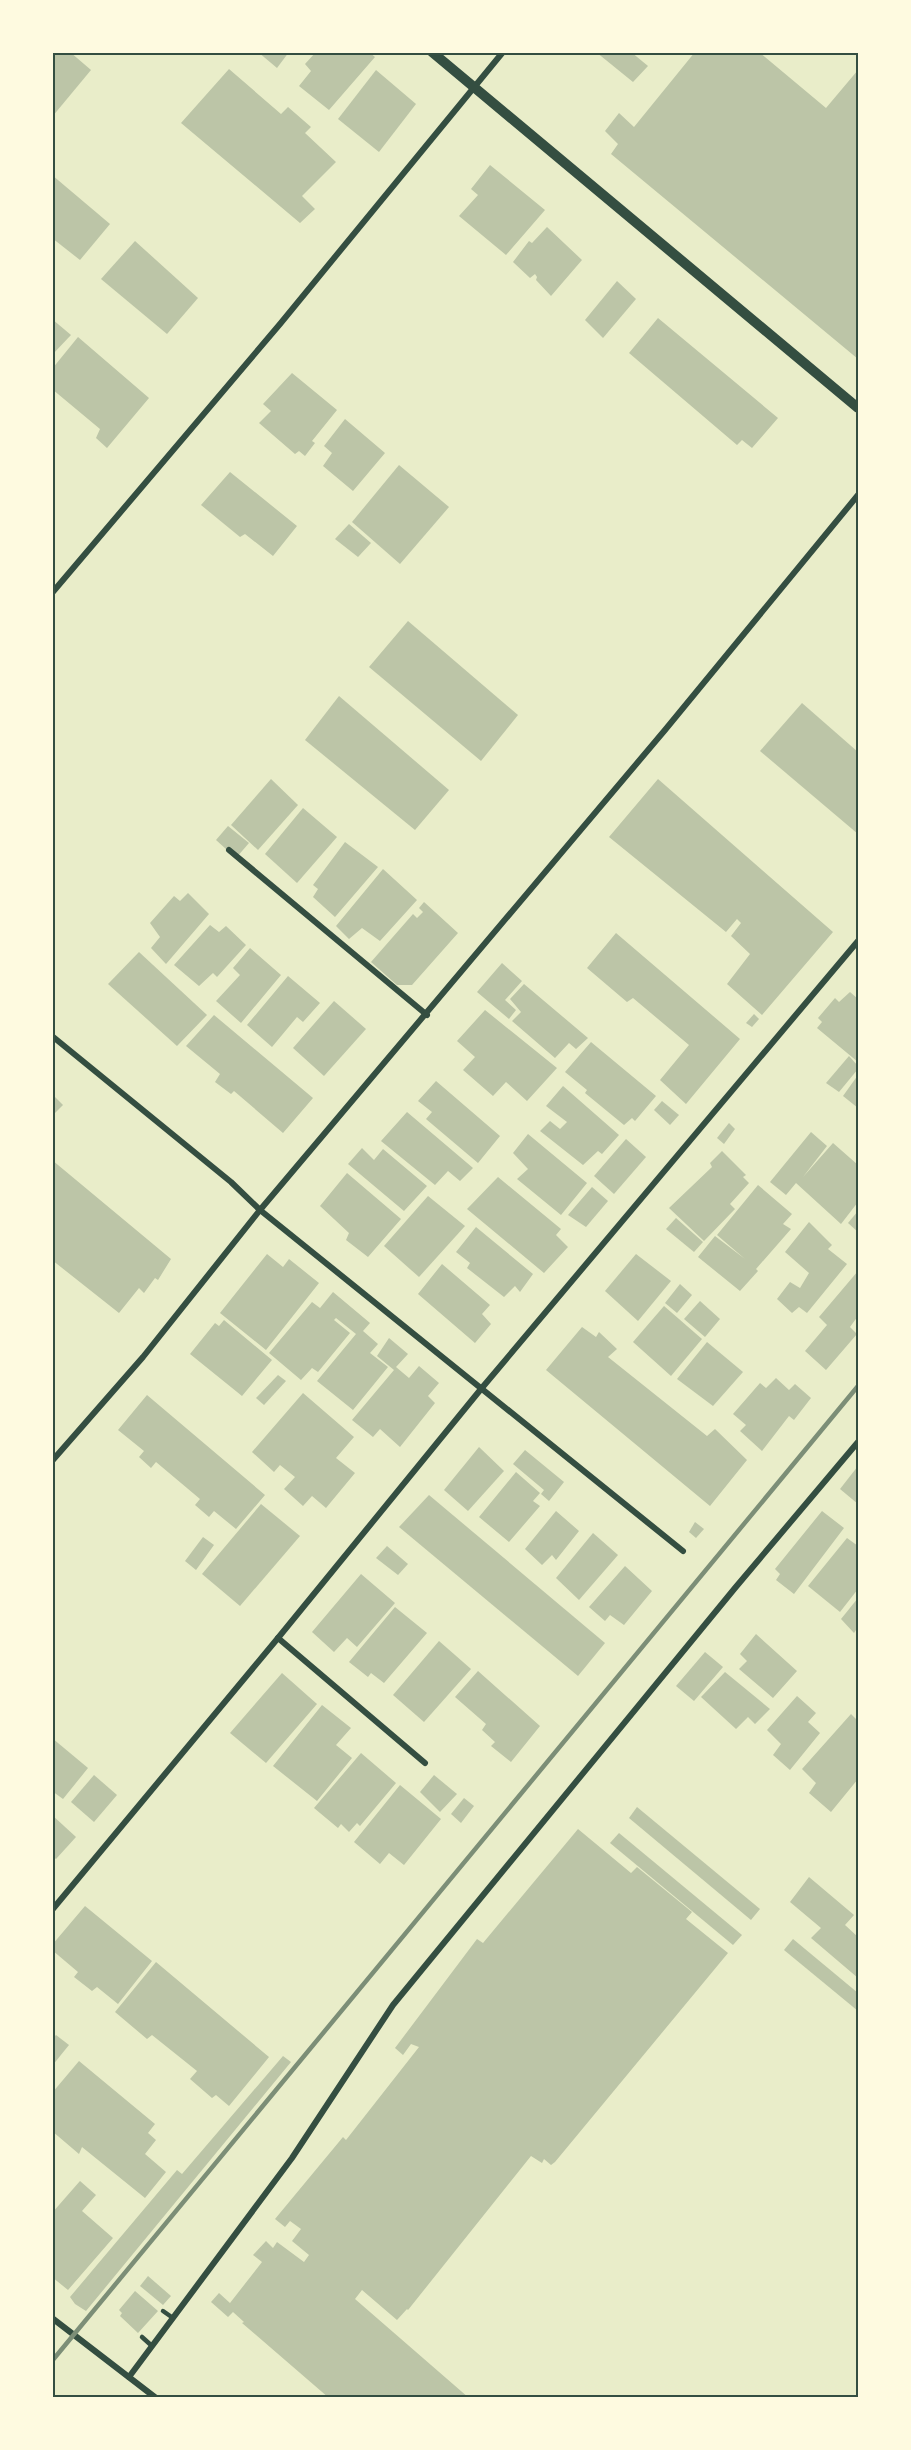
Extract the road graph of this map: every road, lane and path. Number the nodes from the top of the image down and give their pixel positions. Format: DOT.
graph roads {
  1 [pos="432,52"];
  2 [pos="503,52"];
  3 [pos="475,87"];
  4 [pos="858,408"];
  5 [pos="858,495"];
  6 [pos="52,593"];
  7 [pos="229,850"];
  8 [pos="858,941"];
  9 [pos="427,1015"];
  10 [pos="52,1036"];
  11 [pos="261,1210"];
  12 [pos="481,1389"];
  13 [pos="858,1442"];
  14 [pos="52,1461"];
  15 [pos="683,1551"];
  16 [pos="278,1638"];
  17 [pos="425,1763"];
  18 [pos="52,1910"];
  19 [pos="163,2311"];
  20 [pos="52,2318"];
  21 [pos="173,2318"];
  22 [pos="142,2337"];
  23 [pos="152,2346"];
  24 [pos="129,2377"];
  25 [pos="156,2397"];
  1 -- 3 [label="street"];
  2 -- 3 [label="street"];
  3 -- 4 [label="street"];
  3 -- 6 [label="street"];
  5 -- 9 [label="street"];
  7 -- 9 [label="street"];
  8 -- 12 [label="street"];
  9 -- 11 [label="street"];
  10 -- 11 [label="street"];
  11 -- 12 [label="street"];
  11 -- 14 [label="street"];
  12 -- 15 [label="street"];
  12 -- 16 [label="street"];
  13 -- 21 [label="street"];
  16 -- 17 [label="street"];
  16 -- 18 [label="street"];
  19 -- 21 [label="lane"];
  20 -- 24 [label="street"];
  21 -- 23 [label="street"];
  22 -- 23 [label="lane"];
  23 -- 24 [label="street"];
  24 -- 25 [label="street"];
}
